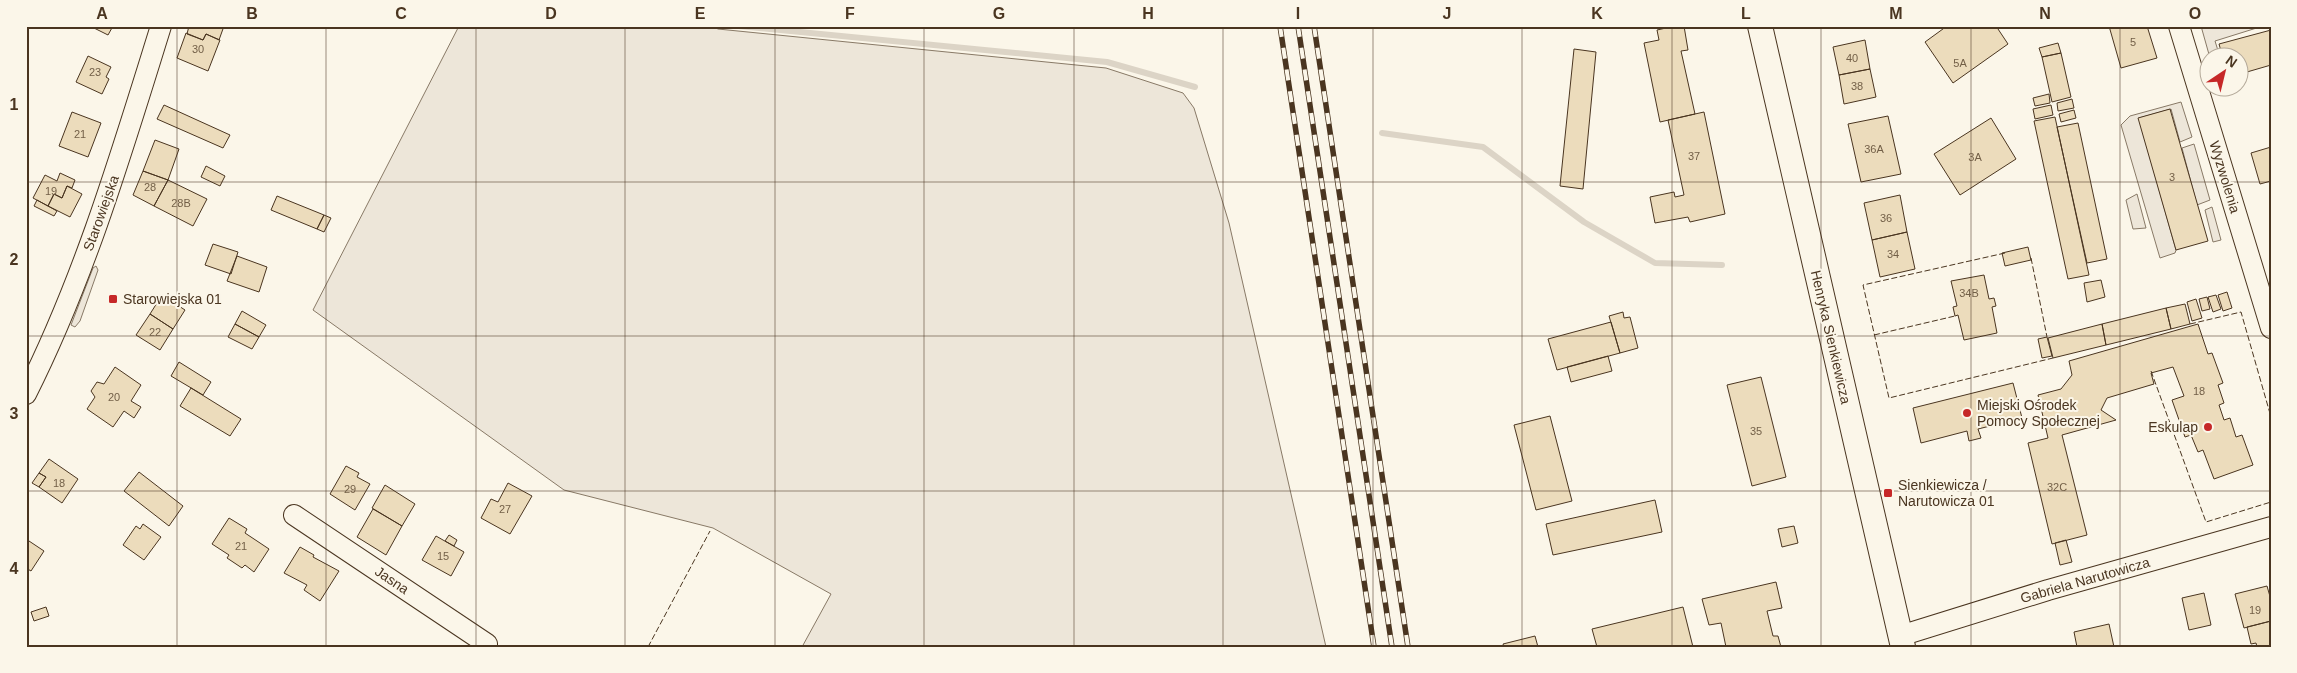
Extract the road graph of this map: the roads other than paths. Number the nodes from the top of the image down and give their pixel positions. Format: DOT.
graph roads {
  1 [pos="162,26"];
  2 [pos="1760,26"];
  3 [pos="2180,26"];
  4 [pos="2271,328"];
  5 [pos="26,394"];
  6 [pos="294,515"];
  7 [pos="2271,528"];
  8 [pos="1901,642"];
  9 [pos="486,647"];
  1 -- 5 [label="street, Starowiejska"];
  2 -- 8 [label="street, Henryka Sienkiewicza"];
  3 -- 4 [label="street, Wyzwolenia"];
  6 -- 9 [label="street, Jasna"];
  7 -- 8 [label="street, Gabriela Narutowicza"];
}
